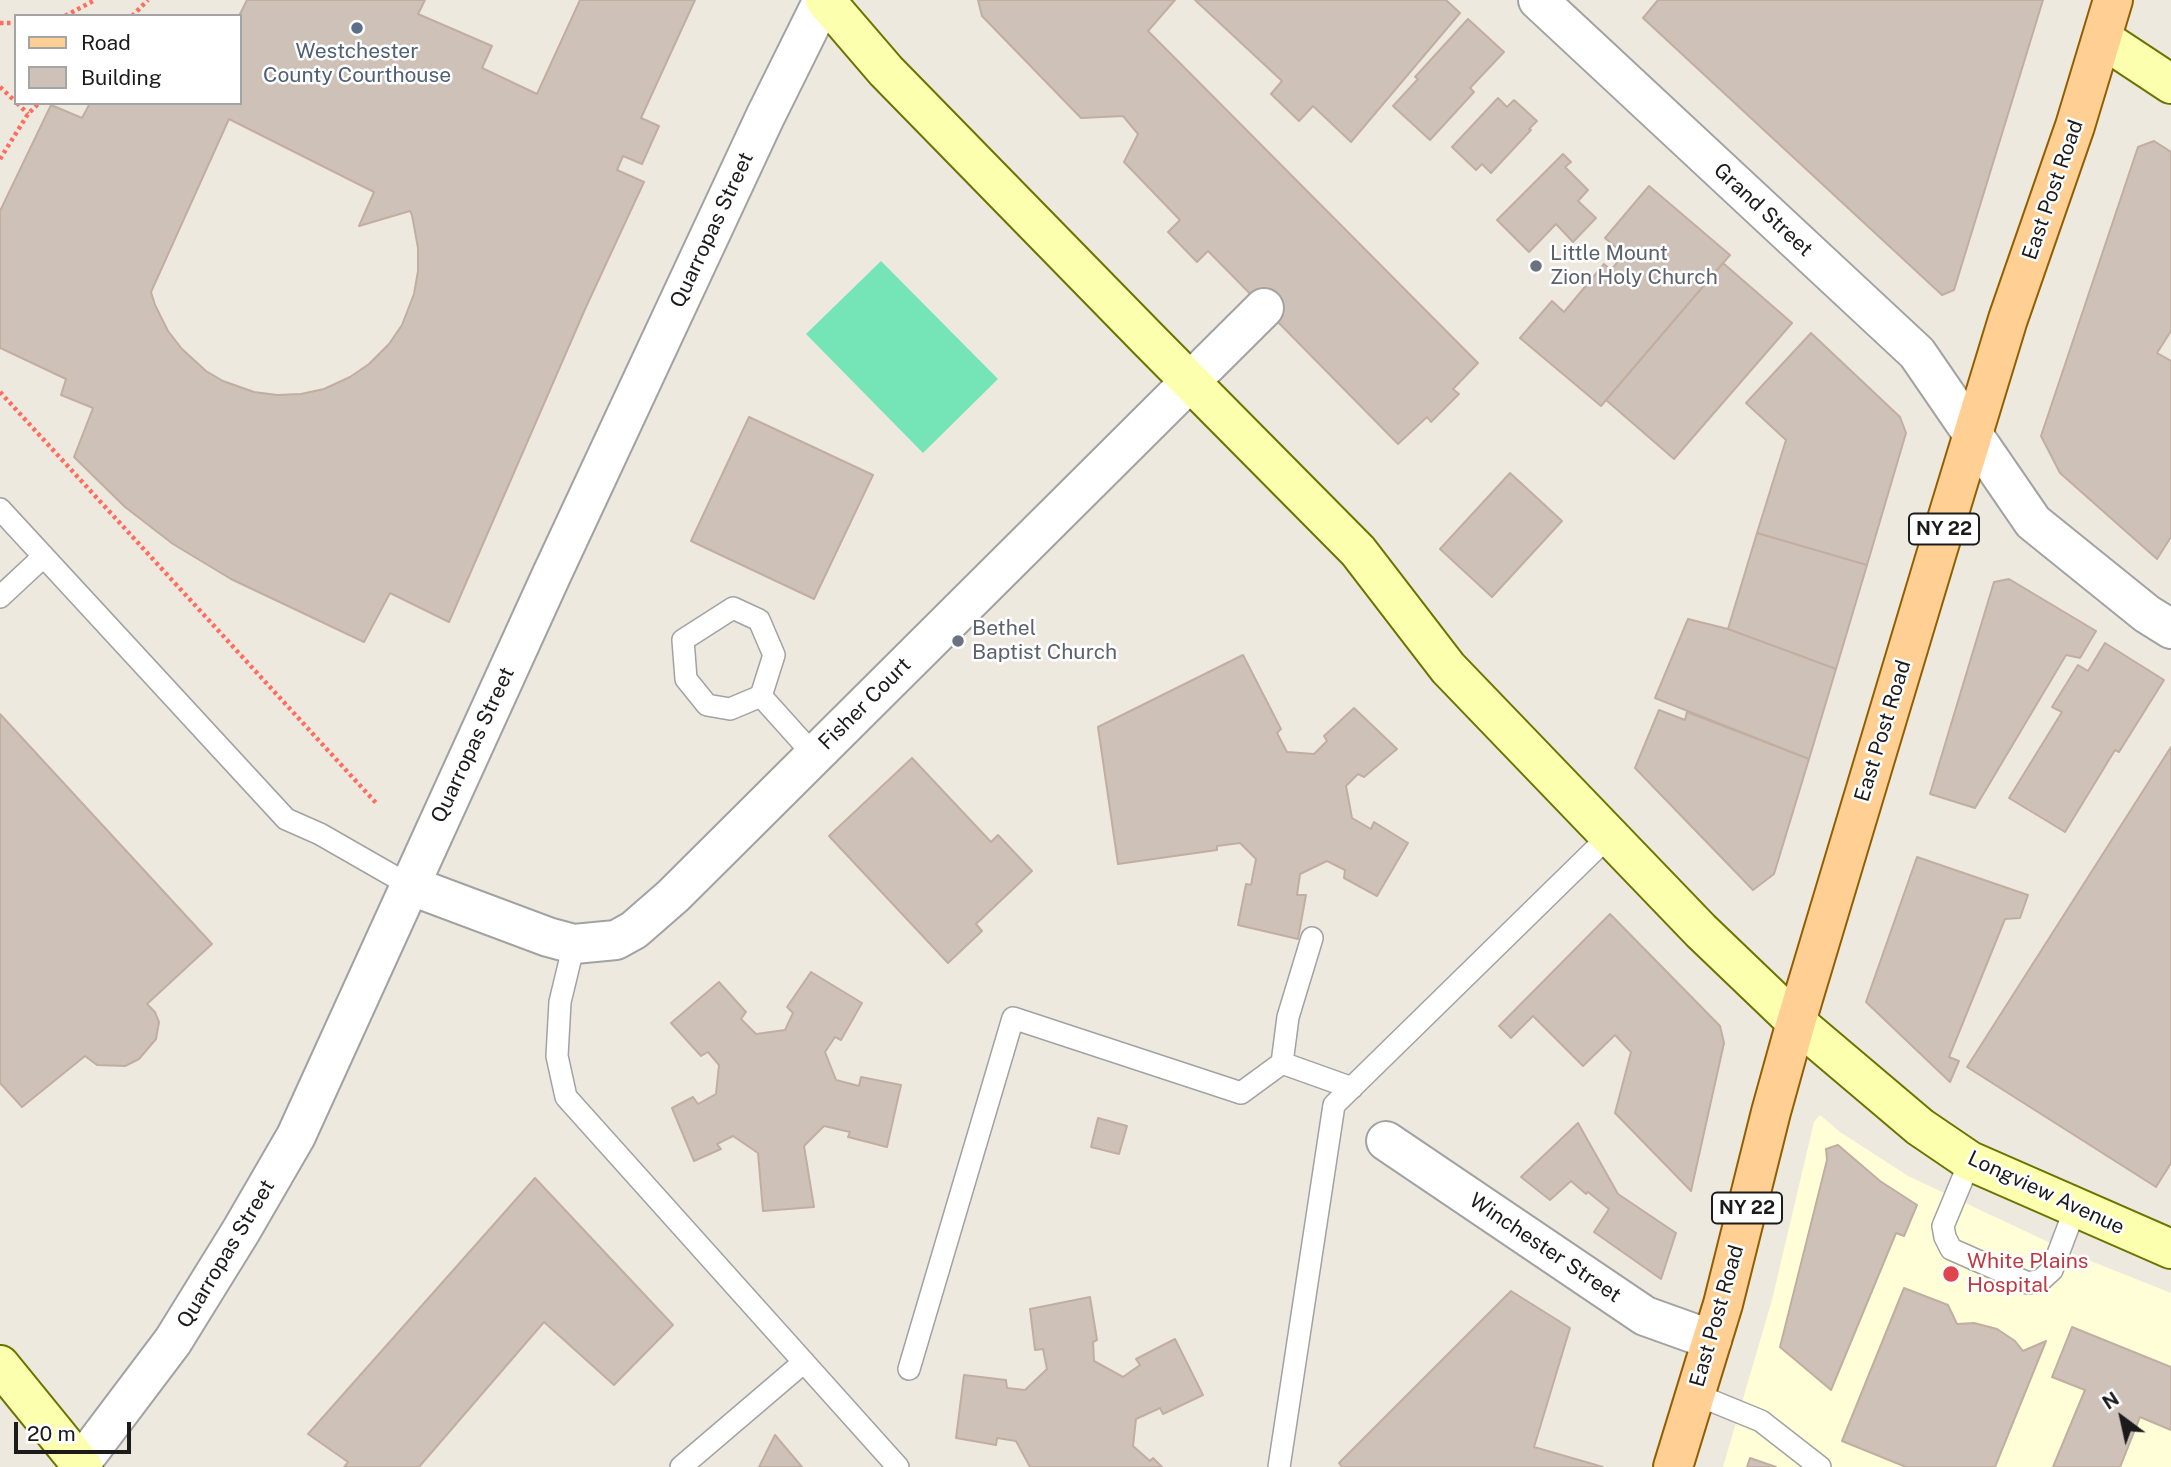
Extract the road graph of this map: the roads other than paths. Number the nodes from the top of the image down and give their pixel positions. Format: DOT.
graph roads {
  1 [pos="824,0"];
  2 [pos="1538,0"];
  3 [pos="2113,0"];
  4 [pos="2103,39"];
  5 [pos="2171,84"];
  6 [pos="1264,308"];
  7 [pos="1190,382"];
  8 [pos="1972,435"];
  9 [pos="0,509"];
  10 [pos="43,557"];
  11 [pos="0,597"];
  12 [pos="2171,629"];
  13 [pos="761,696"];
  14 [pos="814,755"];
  15 [pos="1610,835"];
  16 [pos="409,885"];
  17 [pos="1312,938"];
  18 [pos="574,944"];
  19 [pos="1796,1022"];
  20 [pos="1282,1063"];
  21 [pos="1352,1088"];
  22 [pos="1386,1141"];
  23 [pos="1970,1161"];
  24 [pos="2075,1209"];
  25 [pos="2171,1249"];
  26 [pos="1712,1340"];
  27 [pos="804,1362"];
  28 [pos="0,1364"];
  29 [pos="909,1368"];
  30 [pos="1695,1394"];
  31 [pos="685,1465"];
  32 [pos="81,1466"];
  33 [pos="898,1467"];
  34 [pos="1279,1467"];
  35 [pos="1672,1467"];
  36 [pos="1820,1467"];
  1 -- 7 [label="main road, Longview Avenue"];
  1 -- 16 [label="street, Quarropas Street"];
  2 -- 8 [label="street, Grand Street"];
  3 -- 4 [label="main road, East Post Road / NY 22"];
  4 -- 5 [label="main road"];
  4 -- 8 [label="main road, East Post Road / NY 22"];
  6 -- 7 [label="street, Fisher Court"];
  7 -- 14 [label="street, Fisher Court"];
  7 -- 15 [label="main road, Longview Avenue"];
  8 -- 12 [label="street, Grand Street"];
  8 -- 19 [label="main road, East Post Road / NY 22"];
  9 -- 10 [label="lane"];
  10 -- 11 [label="lane"];
  10 -- 16 [label="lane"];
  13 -- 13 [label="lane"];
  13 -- 14 [label="lane"];
  14 -- 18 [label="street, Fisher Court"];
  15 -- 19 [label="main road, Longview Avenue"];
  15 -- 21 [label="lane"];
  16 -- 18 [label="street, Fisher Court"];
  16 -- 32 [label="street, Quarropas Street"];
  17 -- 20 [label="lane"];
  18 -- 27 [label="lane"];
  19 -- 23 [label="main road, Longview Avenue"];
  19 -- 26 [label="main road, East Post Road / NY 22"];
  20 -- 21 [label="lane"];
  20 -- 29 [label="lane"];
  21 -- 34 [label="lane"];
  22 -- 26 [label="street, Winchester Street"];
  23 -- 24 [label="main road, Longview Avenue"];
  23 -- 24 [label="lane"];
  24 -- 25 [label="main road, Longview Avenue"];
  26 -- 30 [label="main road, East Post Road / NY 22"];
  27 -- 31 [label="lane"];
  27 -- 33 [label="lane"];
  28 -- 32 [label="main road"];
  30 -- 35 [label="main road, East Post Road / NY 22"];
  30 -- 36 [label="lane"];
}
